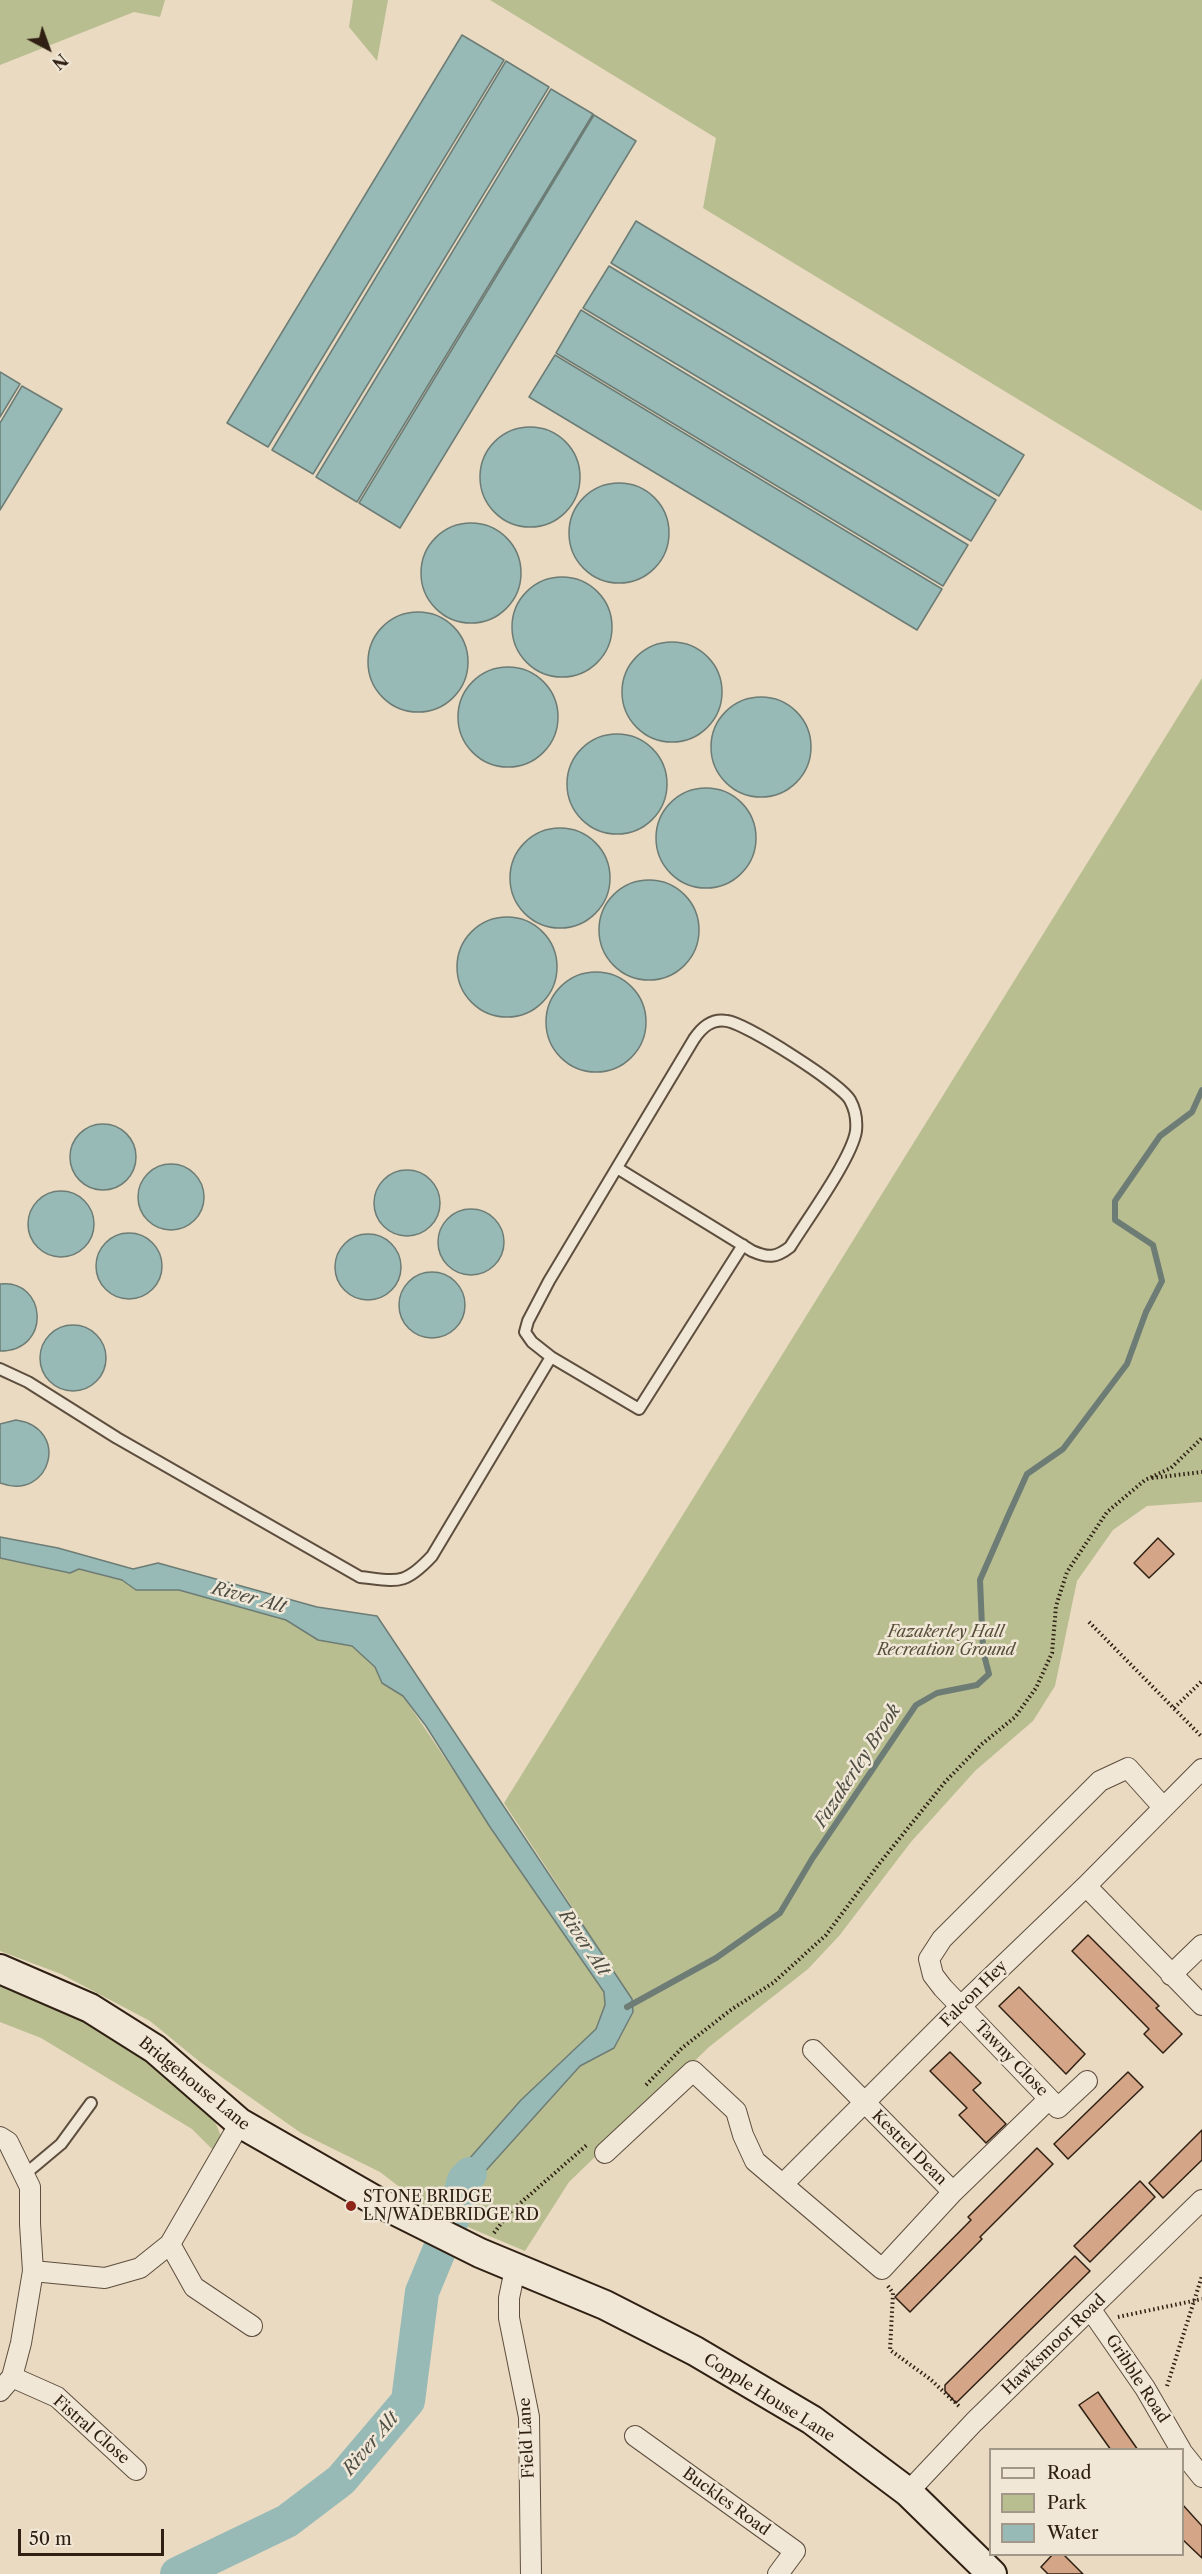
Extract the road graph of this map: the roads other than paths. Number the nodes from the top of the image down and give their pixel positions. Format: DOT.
graph roads {
  1 [pos="617,1168"];
  2 [pos="742,1245"];
  3 [pos="551,1357"];
  4 [pos="0,1369"];
  5 [pos="1202,1769"];
  6 [pos="1163,1807"];
  7 [pos="1086,1886"];
  8 [pos="1202,1945"];
  9 [pos="0,1969"];
  10 [pos="1171,1975"];
  11 [pos="1202,2005"];
  12 [pos="960,2007"];
  13 [pos="813,2050"];
  14 [pos="1087,2081"];
  15 [pos="1049,2099"];
  16 [pos="91,2103"];
  17 [pos="864,2103"];
  18 [pos="240,2123"];
  19 [pos="0,2137"];
  20 [pos="599,2146"];
  21 [pos="24,2175"];
  22 [pos="784,2183"];
  23 [pos="953,2192"];
  24 [pos="1202,2200"];
  25 [pos="170,2244"];
  26 [pos="515,2269"];
  27 [pos="33,2271"];
  28 [pos="1091,2310"];
  29 [pos="252,2326"];
  30 [pos="6,2384"];
  31 [pos="635,2436"];
  32 [pos="1180,2448"];
  33 [pos="1184,2454"];
  34 [pos="136,2470"];
  35 [pos="1202,2476"];
  36 [pos="908,2492"];
  37 [pos="531,2574"];
  38 [pos="778,2574"];
  39 [pos="992,2574"];
  1 -- 2 [label="lane"];
  1 -- 2 [label="lane"];
  1 -- 3 [label="lane"];
  2 -- 3 [label="lane"];
  3 -- 4 [label="lane"];
  5 -- 6 [label="street, Falcon Hey"];
  6 -- 7 [label="street, Falcon Hey"];
  6 -- 12 [label="street, Tawny Close"];
  7 -- 10 [label="street"];
  7 -- 12 [label="street, Falcon Hey"];
  8 -- 10 [label="street"];
  9 -- 18 [label="street, Bridgehouse Lane"];
  10 -- 11 [label="street"];
  12 -- 15 [label="street, Tawny Close"];
  12 -- 17 [label="street, Falcon Hey"];
  13 -- 17 [label="street"];
  14 -- 15 [label="street, Tawny Close"];
  15 -- 23 [label="street, Kestrel Dean"];
  16 -- 21 [label="lane"];
  17 -- 22 [label="street, Falcon Hey"];
  17 -- 23 [label="street, Kestrel Dean"];
  18 -- 25 [label="street"];
  18 -- 26 [label="street, Bridgehouse Lane"];
  19 -- 21 [label="street"];
  20 -- 22 [label="street"];
  21 -- 27 [label="street"];
  22 -- 23 [label="street, Kestrel Dean"];
  24 -- 28 [label="street, Hawksmoor Road"];
  25 -- 27 [label="street"];
  25 -- 29 [label="street"];
  26 -- 36 [label="street, Copple House Lane"];
  26 -- 37 [label="street, Field Lane"];
  27 -- 30 [label="street"];
  28 -- 32 [label="street, Gribble Road"];
  28 -- 36 [label="street, Hawksmoor Road"];
  30 -- 34 [label="street, Fistral Close"];
  31 -- 38 [label="street, Buckles Road"];
  33 -- 35 [label="street, Gribble Road"];
  36 -- 39 [label="street, Copple House Lane"];
}
